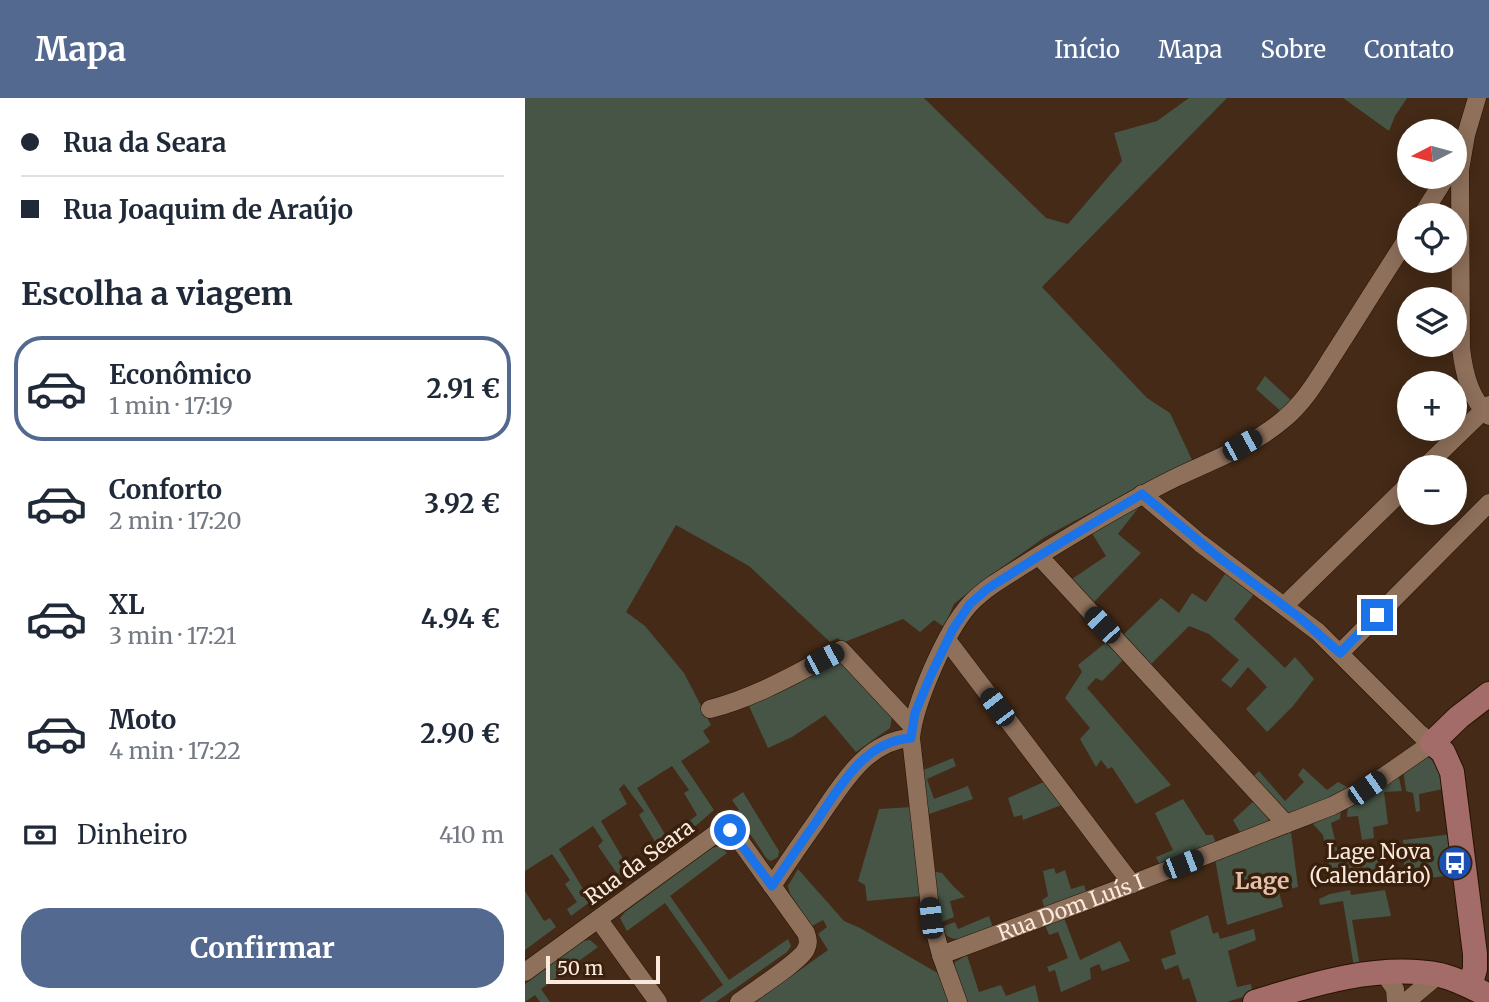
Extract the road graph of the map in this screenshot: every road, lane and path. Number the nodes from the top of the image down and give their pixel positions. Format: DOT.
graph roads {
  1 [pos="1477,98"];
  2 [pos="1467,129"];
  3 [pos="1459,189"];
  4 [pos="1397,255"];
  5 [pos="1487,410"];
  6 [pos="1438,455"];
  7 [pos="1142,494"];
  8 [pos="1397,496"];
  9 [pos="1489,503"];
  10 [pos="1039,556"];
  11 [pos="1284,606"];
  12 [pos="947,640"];
  13 [pos="1340,653"];
  14 [pos="1489,694"];
  15 [pos="710,709"];
  16 [pos="899,712"];
  17 [pos="912,732"];
  18 [pos="892,742"];
  19 [pos="1432,743"];
  20 [pos="1286,824"];
  21 [pos="1132,884"];
  22 [pos="772,886"];
  23 [pos="599,920"];
  24 [pos="941,955"];
  25 [pos="525,972"];
  26 [pos="1384,973"];
  27 [pos="1438,975"];
  28 [pos="1481,979"];
  29 [pos="658,1002"];
  30 [pos="739,1002"];
  31 [pos="958,1002"];
  32 [pos="1255,1002"];
  33 [pos="1396,1002"];
  34 [pos="1406,1002"];
  1 -- 2 [label="street"];
  3 -- 5 [label="street"];
  4 -- 7 [label="street"];
  5 -- 6 [label="street"];
  7 -- 10 [label="street"];
  7 -- 11 [label="street"];
  8 -- 11 [label="street"];
  9 -- 13 [label="street"];
  10 -- 12 [label="street"];
  10 -- 20 [label="street"];
  11 -- 13 [label="street"];
  12 -- 17 [label="street"];
  12 -- 21 [label="street"];
  13 -- 19 [label="street"];
  14 -- 19 [label="street, Rua Dom Luís I"];
  15 -- 16 [label="street"];
  16 -- 17 [label="street"];
  16 -- 18 [label="street"];
  17 -- 18 [label="street"];
  17 -- 24 [label="street"];
  18 -- 22 [label="street"];
  19 -- 20 [label="street, Rua Dom Luís I"];
  19 -- 28 [label="street"];
  20 -- 21 [label="street, Rua Dom Luís I"];
  21 -- 24 [label="street, Rua Dom Luís I"];
  22 -- 23 [label="street, Rua da Seara"];
  22 -- 30 [label="street, Rua da Seara"];
  23 -- 25 [label="street, Rua da Seara"];
  23 -- 29 [label="street"];
  24 -- 31 [label="street"];
  26 -- 27 [label="street"];
  26 -- 32 [label="street"];
  26 -- 33 [label="street"];
  27 -- 28 [label="street"];
  27 -- 34 [label="street"];
}
